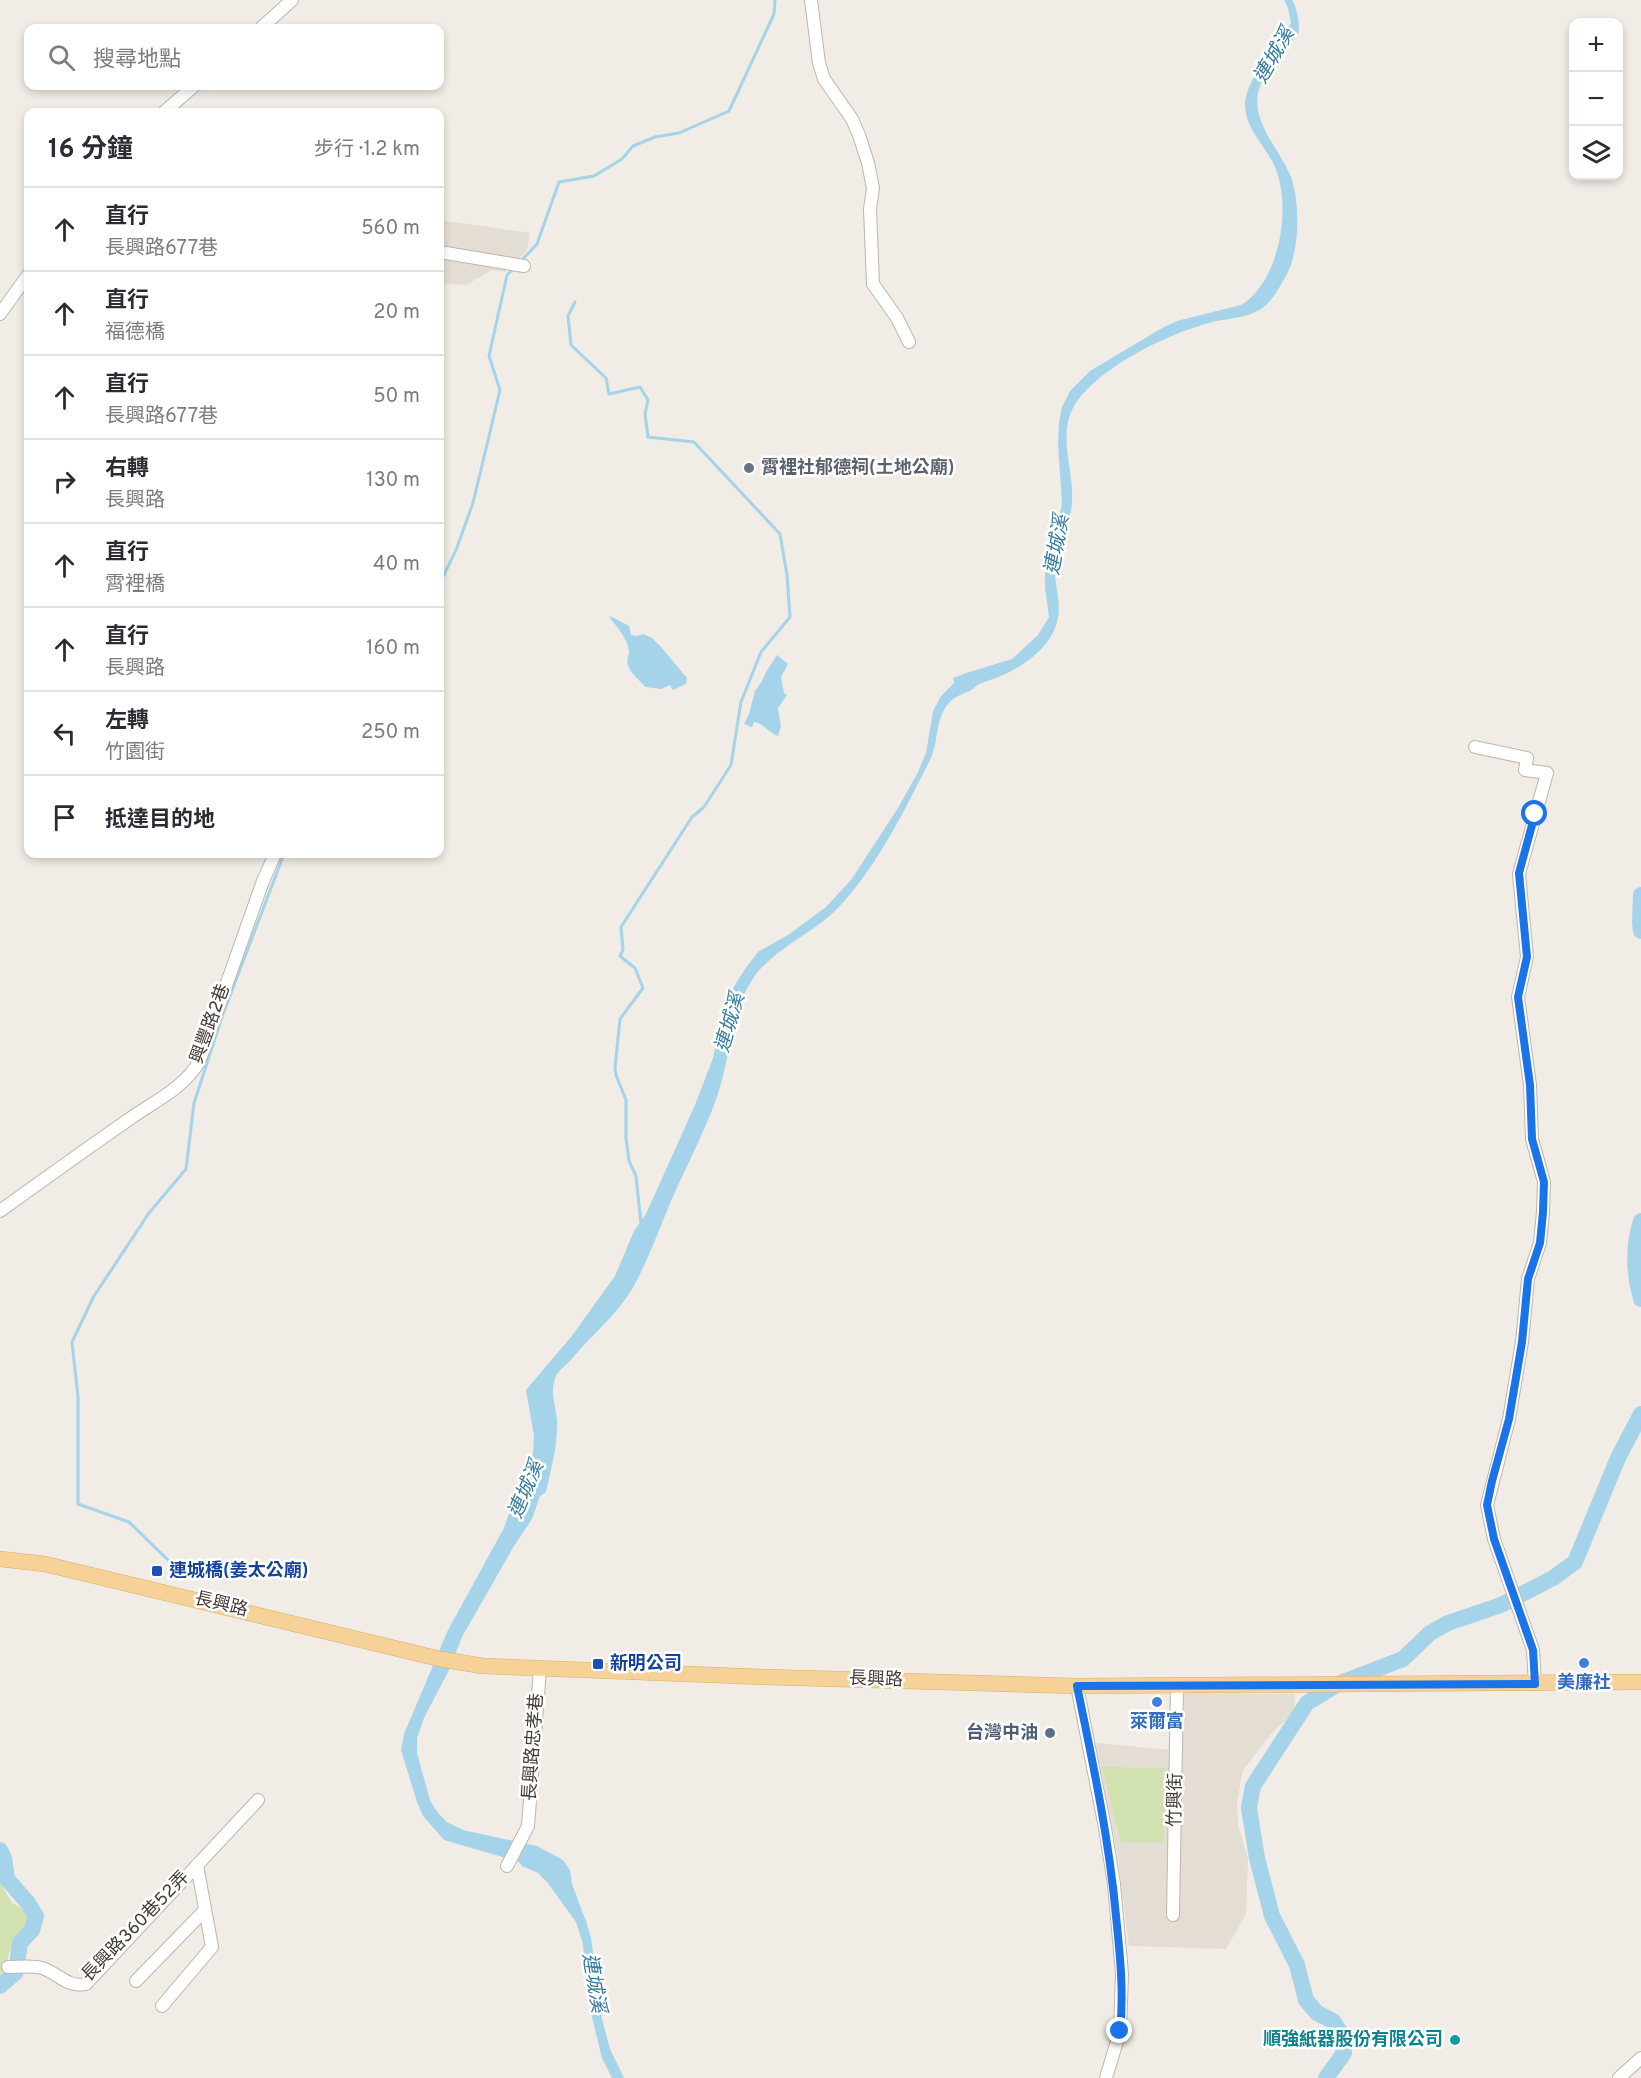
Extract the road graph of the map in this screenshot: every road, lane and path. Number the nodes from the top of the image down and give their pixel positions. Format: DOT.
graph roads {
  1 [pos="292,0"];
  2 [pos="812,0"];
  3 [pos="265,24"];
  4 [pos="189,90"];
  5 [pos="169,108"];
  6 [pos="444,253"];
  7 [pos="524,266"];
  8 [pos="24,281"];
  9 [pos="0,314"];
  10 [pos="909,342"];
  11 [pos="1475,747"];
  12 [pos="273,858"];
  13 [pos="0,1211"];
  14 [pos="0,1559"];
  15 [pos="540,1669"];
  16 [pos="1641,1682"];
  17 [pos="1535,1684"];
  18 [pos="1077,1686"];
  19 [pos="1177,1686"];
  20 [pos="258,1800"];
  21 [pos="196,1865"];
  22 [pos="507,1866"];
  23 [pos="205,1910"];
  24 [pos="1173,1915"];
  25 [pos="8,1967"];
  26 [pos="136,1981"];
  27 [pos="162,2006"];
  28 [pos="1641,2058"];
  29 [pos="1106,2078"];
  30 [pos="1619,2078"];
  1 -- 3 [label="street"];
  2 -- 10 [label="street"];
  4 -- 5 [label="street"];
  6 -- 7 [label="street"];
  8 -- 9 [label="street"];
  11 -- 17 [label="street"];
  12 -- 13 [label="street, 興豐路2巷"];
  14 -- 15 [label="main road, 長興路"];
  15 -- 18 [label="main road, 長興路"];
  15 -- 22 [label="street, 長興路忠孝巷"];
  16 -- 17 [label="main road"];
  17 -- 19 [label="main road, 長興路"];
  18 -- 19 [label="main road, 長興路"];
  18 -- 29 [label="street"];
  19 -- 24 [label="street, 竹興街"];
  20 -- 21 [label="street, 長興路360巷52弄"];
  21 -- 23 [label="street"];
  21 -- 25 [label="street, 長興路360巷52弄"];
  23 -- 26 [label="street"];
  23 -- 27 [label="street"];
  28 -- 30 [label="street"];
}
